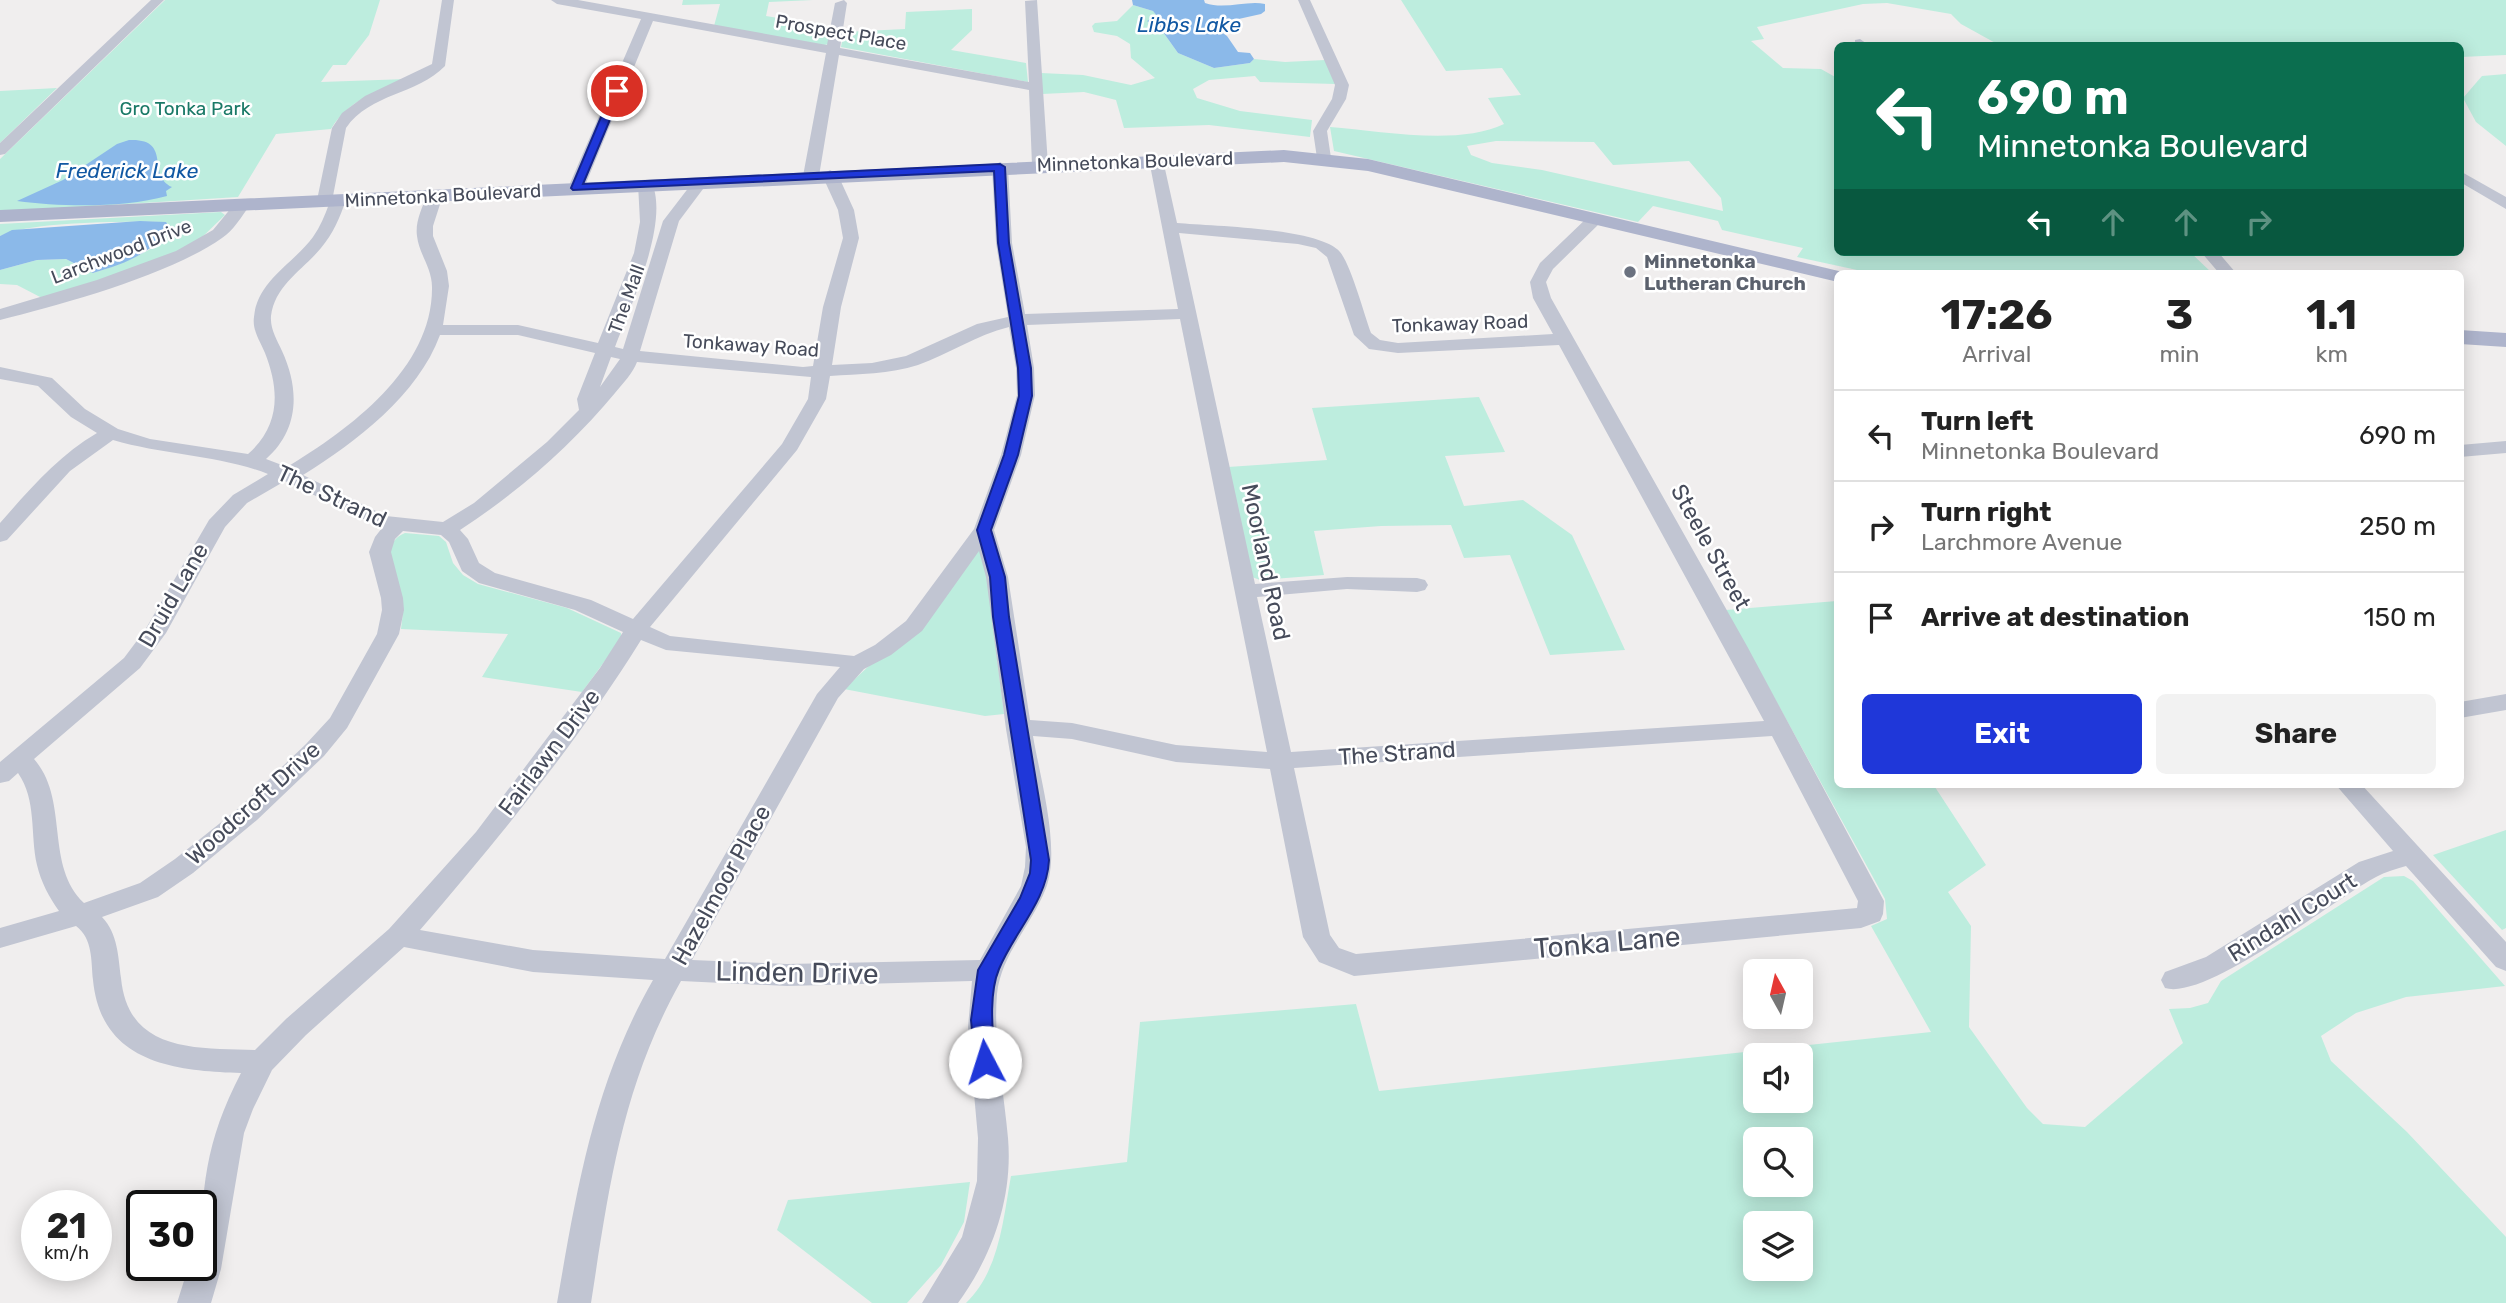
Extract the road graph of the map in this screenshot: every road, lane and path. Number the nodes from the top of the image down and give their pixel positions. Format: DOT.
graph roads {
  1 [pos="158,0"];
  2 [pos="447,0"];
  3 [pos="557,0"];
  4 [pos="1024,0"];
  5 [pos="1041,0"];
  6 [pos="1304,0"];
  7 [pos="1031,1"];
  8 [pos="841,3"];
  9 [pos="648,17"];
  10 [pos="835,50"];
  11 [pos="1035,87"];
  12 [pos="0,151"];
  13 [pos="1324,158"];
  14 [pos="1156,160"];
  15 [pos="1040,165"];
  16 [pos="1000,167"];
  17 [pos="821,176"];
  18 [pos="2464,178"];
  19 [pos="701,181"];
  20 [pos="646,184"];
  21 [pos="576,188"];
  22 [pos="435,195"];
  23 [pos="332,200"];
  24 [pos="2506,204"];
  25 [pos="242,205"];
  26 [pos="0,216"];
  27 [pos="1595,219"];
  28 [pos="1170,227"];
  29 [pos="2213,256"];
  30 [pos="2225,270"];
  31 [pos="1834,275"];
  32 [pos="1186,314"];
  33 [pos="0,315"];
  34 [pos="1017,320"];
  35 [pos="434,330"];
  36 [pos="2464,337"];
  37 [pos="1566,339"];
  38 [pos="2506,340"];
  39 [pos="607,351"];
  40 [pos="631,356"];
  41 [pos="822,372"];
  42 [pos="0,373"];
  43 [pos="588,409"];
  44 [pos="111,433"];
  45 [pos="2506,447"];
  46 [pos="2464,452"];
  47 [pos="252,461"];
  48 [pos="287,474"];
  49 [pos="396,526"];
  50 [pos="447,530"];
  51 [pos="984,530"];
  52 [pos="0,536"];
  53 [pos="1417,585"];
  54 [pos="1246,591"];
  55 [pos="636,629"];
  56 [pos="856,664"];
  57 [pos="2506,702"];
  58 [pos="2464,709"];
  59 [pos="1778,728"];
  60 [pos="1018,729"];
  61 [pos="1279,761"];
  62 [pos="10,767"];
  63 [pos="2351,788"];
  64 [pos="2410,855"];
  65 [pos="81,914"];
  66 [pos="1870,914"];
  67 [pos="399,936"];
  68 [pos="0,938"];
  69 [pos="2503,951"];
  70 [pos="1344,963"];
  71 [pos="674,969"];
  72 [pos="988,970"];
  73 [pos="2175,980"];
  74 [pos="262,1062"];
  75 [pos="194,1303"];
  76 [pos="574,1303"];
  77 [pos="939,1303"];
  1 -- 12 [label="street"];
  2 -- 23 [label="street"];
  3 -- 9 [label="street, Prospect Place"];
  4 -- 7 [label="street"];
  5 -- 7 [label="street"];
  6 -- 13 [label="street"];
  7 -- 11 [label="street"];
  8 -- 10 [label="street"];
  9 -- 10 [label="street, Prospect Place"];
  9 -- 21 [label="street"];
  10 -- 11 [label="street, Prospect Place"];
  10 -- 17 [label="street"];
  11 -- 15 [label="street"];
  13 -- 14 [label="main road, Minnetonka Boulevard"];
  13 -- 27 [label="main road, Minnetonka Boulevard"];
  14 -- 15 [label="main road, Minnetonka Boulevard"];
  14 -- 28 [label="street, Moorland Road"];
  15 -- 16 [label="main road, Minnetonka Boulevard"];
  16 -- 17 [label="main road, Minnetonka Boulevard"];
  16 -- 34 [label="street, Hazelmoor Place"];
  17 -- 19 [label="main road, Minnetonka Boulevard"];
  17 -- 41 [label="street, Fairlawn Drive"];
  18 -- 24 [label="street"];
  19 -- 20 [label="main road, Minnetonka Boulevard"];
  19 -- 40 [label="street, The Mall"];
  20 -- 21 [label="main road, Minnetonka Boulevard"];
  20 -- 39 [label="street, The Mall"];
  21 -- 22 [label="main road, Minnetonka Boulevard"];
  22 -- 23 [label="main road, Minnetonka Boulevard"];
  22 -- 35 [label="street"];
  23 -- 25 [label="main road, Minnetonka Boulevard"];
  23 -- 47 [label="street"];
  25 -- 26 [label="main road, Minnetonka Boulevard"];
  25 -- 33 [label="street, Larchwood Drive"];
  27 -- 31 [label="main road, Minnetonka Boulevard"];
  27 -- 37 [label="street, Steele Street"];
  28 -- 32 [label="street, Moorland Road"];
  28 -- 37 [label="street, Tonkaway Road"];
  29 -- 30 [label="street"];
  32 -- 34 [label="street, Tonkaway Road"];
  32 -- 54 [label="street, Moorland Road"];
  34 -- 41 [label="street, Tonkaway Road"];
  34 -- 51 [label="street, Hazelmoor Place"];
  35 -- 39 [label="street, Tonkaway Road"];
  35 -- 48 [label="street, Druid Lane"];
  36 -- 38 [label="main road"];
  37 -- 59 [label="street, Steele Street"];
  39 -- 40 [label="street, Tonkaway Road"];
  39 -- 43 [label="street, The Mall"];
  40 -- 41 [label="street, Tonkaway Road"];
  40 -- 43 [label="street, The Mall"];
  41 -- 55 [label="street, Fairlawn Drive"];
  42 -- 44 [label="street, The Strand"];
  43 -- 50 [label="street, The Mall"];
  44 -- 47 [label="street, The Strand"];
  44 -- 52 [label="street"];
  45 -- 46 [label="street"];
  47 -- 48 [label="street, The Strand"];
  48 -- 49 [label="street, The Strand"];
  48 -- 62 [label="street, Druid Lane"];
  49 -- 50 [label="street, The Strand"];
  49 -- 65 [label="street, Woodcroft Drive"];
  50 -- 55 [label="street"];
  51 -- 56 [label="street, Hazelmoor Place"];
  51 -- 60 [label="street"];
  53 -- 54 [label="street"];
  54 -- 61 [label="street, Moorland Road"];
  55 -- 56 [label="street"];
  55 -- 67 [label="street, Fairlawn Drive"];
  56 -- 71 [label="street, Hazelmoor Place"];
  57 -- 58 [label="street"];
  59 -- 61 [label="street, The Strand"];
  59 -- 66 [label="street, Steele Street"];
  60 -- 61 [label="street, The Strand"];
  60 -- 72 [label="street"];
  61 -- 70 [label="street, Moorland Road"];
  62 -- 65 [label="street"];
  63 -- 64 [label="street"];
  64 -- 69 [label="street"];
  64 -- 73 [label="street, Rindahl Court"];
  65 -- 68 [label="street, Woodcroft Drive"];
  65 -- 74 [label="street"];
  66 -- 70 [label="street, Tonka Lane"];
  67 -- 71 [label="street, Linden Drive"];
  67 -- 74 [label="street, Fairlawn Drive"];
  71 -- 72 [label="street, Linden Drive"];
  71 -- 76 [label="street, Hazelmoor Place"];
  72 -- 77 [label="street"];
  74 -- 75 [label="street, Fairlawn Drive"];
}
